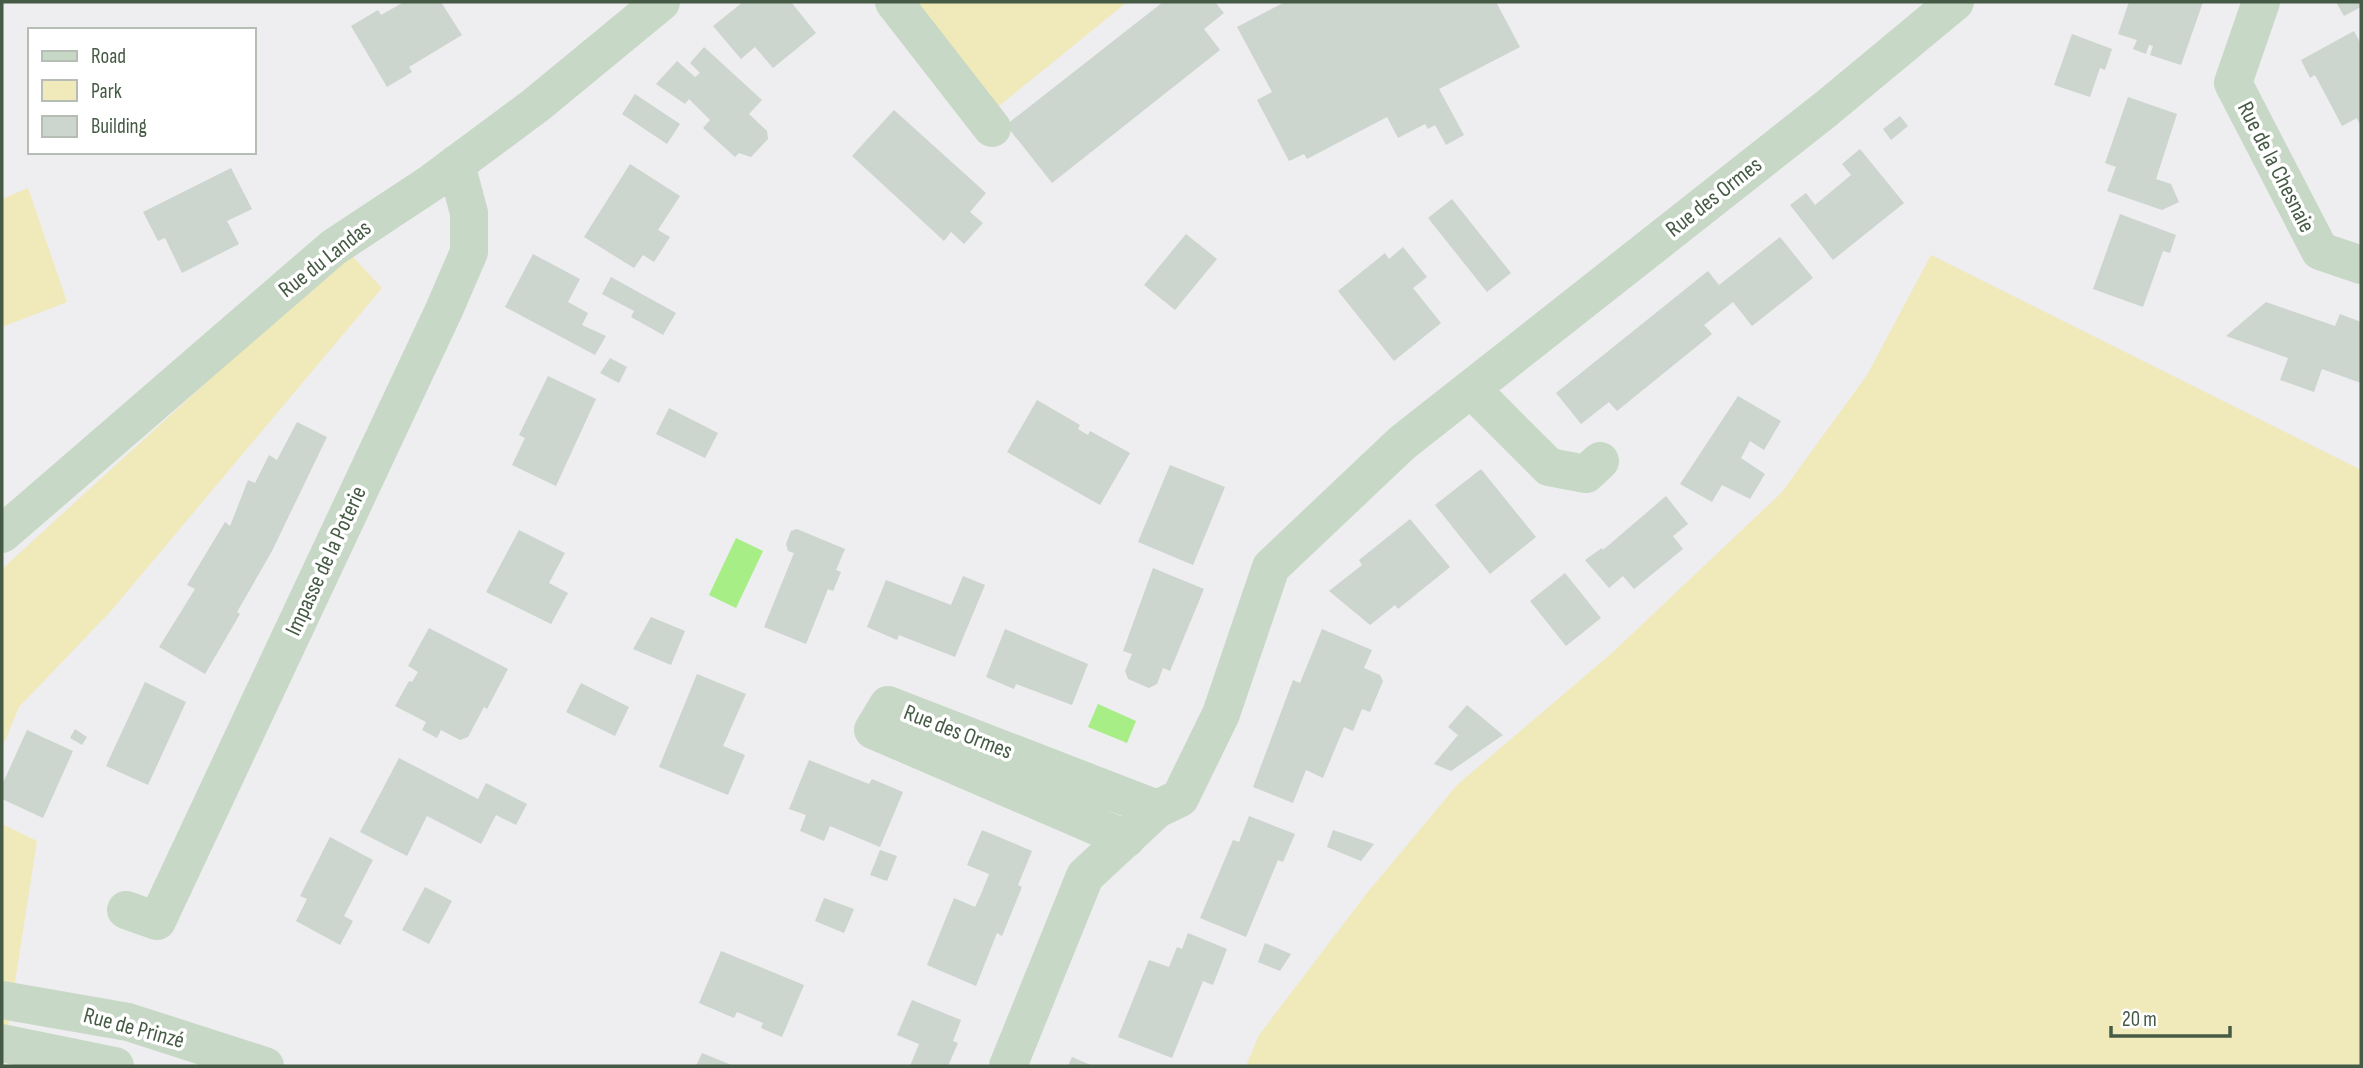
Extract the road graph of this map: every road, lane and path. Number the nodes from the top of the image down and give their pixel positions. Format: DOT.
graph roads {
  1 [pos="661,2"];
  2 [pos="894,2"];
  3 [pos="1955,2"];
  4 [pos="2261,2"];
  5 [pos="992,128"];
  6 [pos="456,164"];
  7 [pos="2361,265"];
  8 [pos="1471,389"];
  9 [pos="1600,461"];
  10 [pos="2,534"];
  11 [pos="1157,809"];
  12 [pos="1126,839"];
  13 [pos="126,910"];
  14 [pos="2,1000"];
  15 [pos="2,1043"];
  16 [pos="115,1066"];
  17 [pos="265,1066"];
  18 [pos="1008,1066"];
  1 -- 6 [label="street, Rue du Landas"];
  2 -- 5 [label="street"];
  3 -- 8 [label="street, Rue des Ormes"];
  4 -- 7 [label="street, Rue de la Chesnaie"];
  6 -- 10 [label="street, Rue du Landas"];
  6 -- 13 [label="street, Impasse de la Poterie"];
  8 -- 9 [label="street"];
  8 -- 11 [label="street, Rue des Ormes"];
  11 -- 12 [label="street, Rue des Ormes"];
  11 -- 12 [label="street, Rue des Ormes"];
  12 -- 18 [label="street, Rue des Ormes"];
  14 -- 17 [label="street, Rue de Prinzé"];
  15 -- 16 [label="street, Rue de Prinzé"];
}
